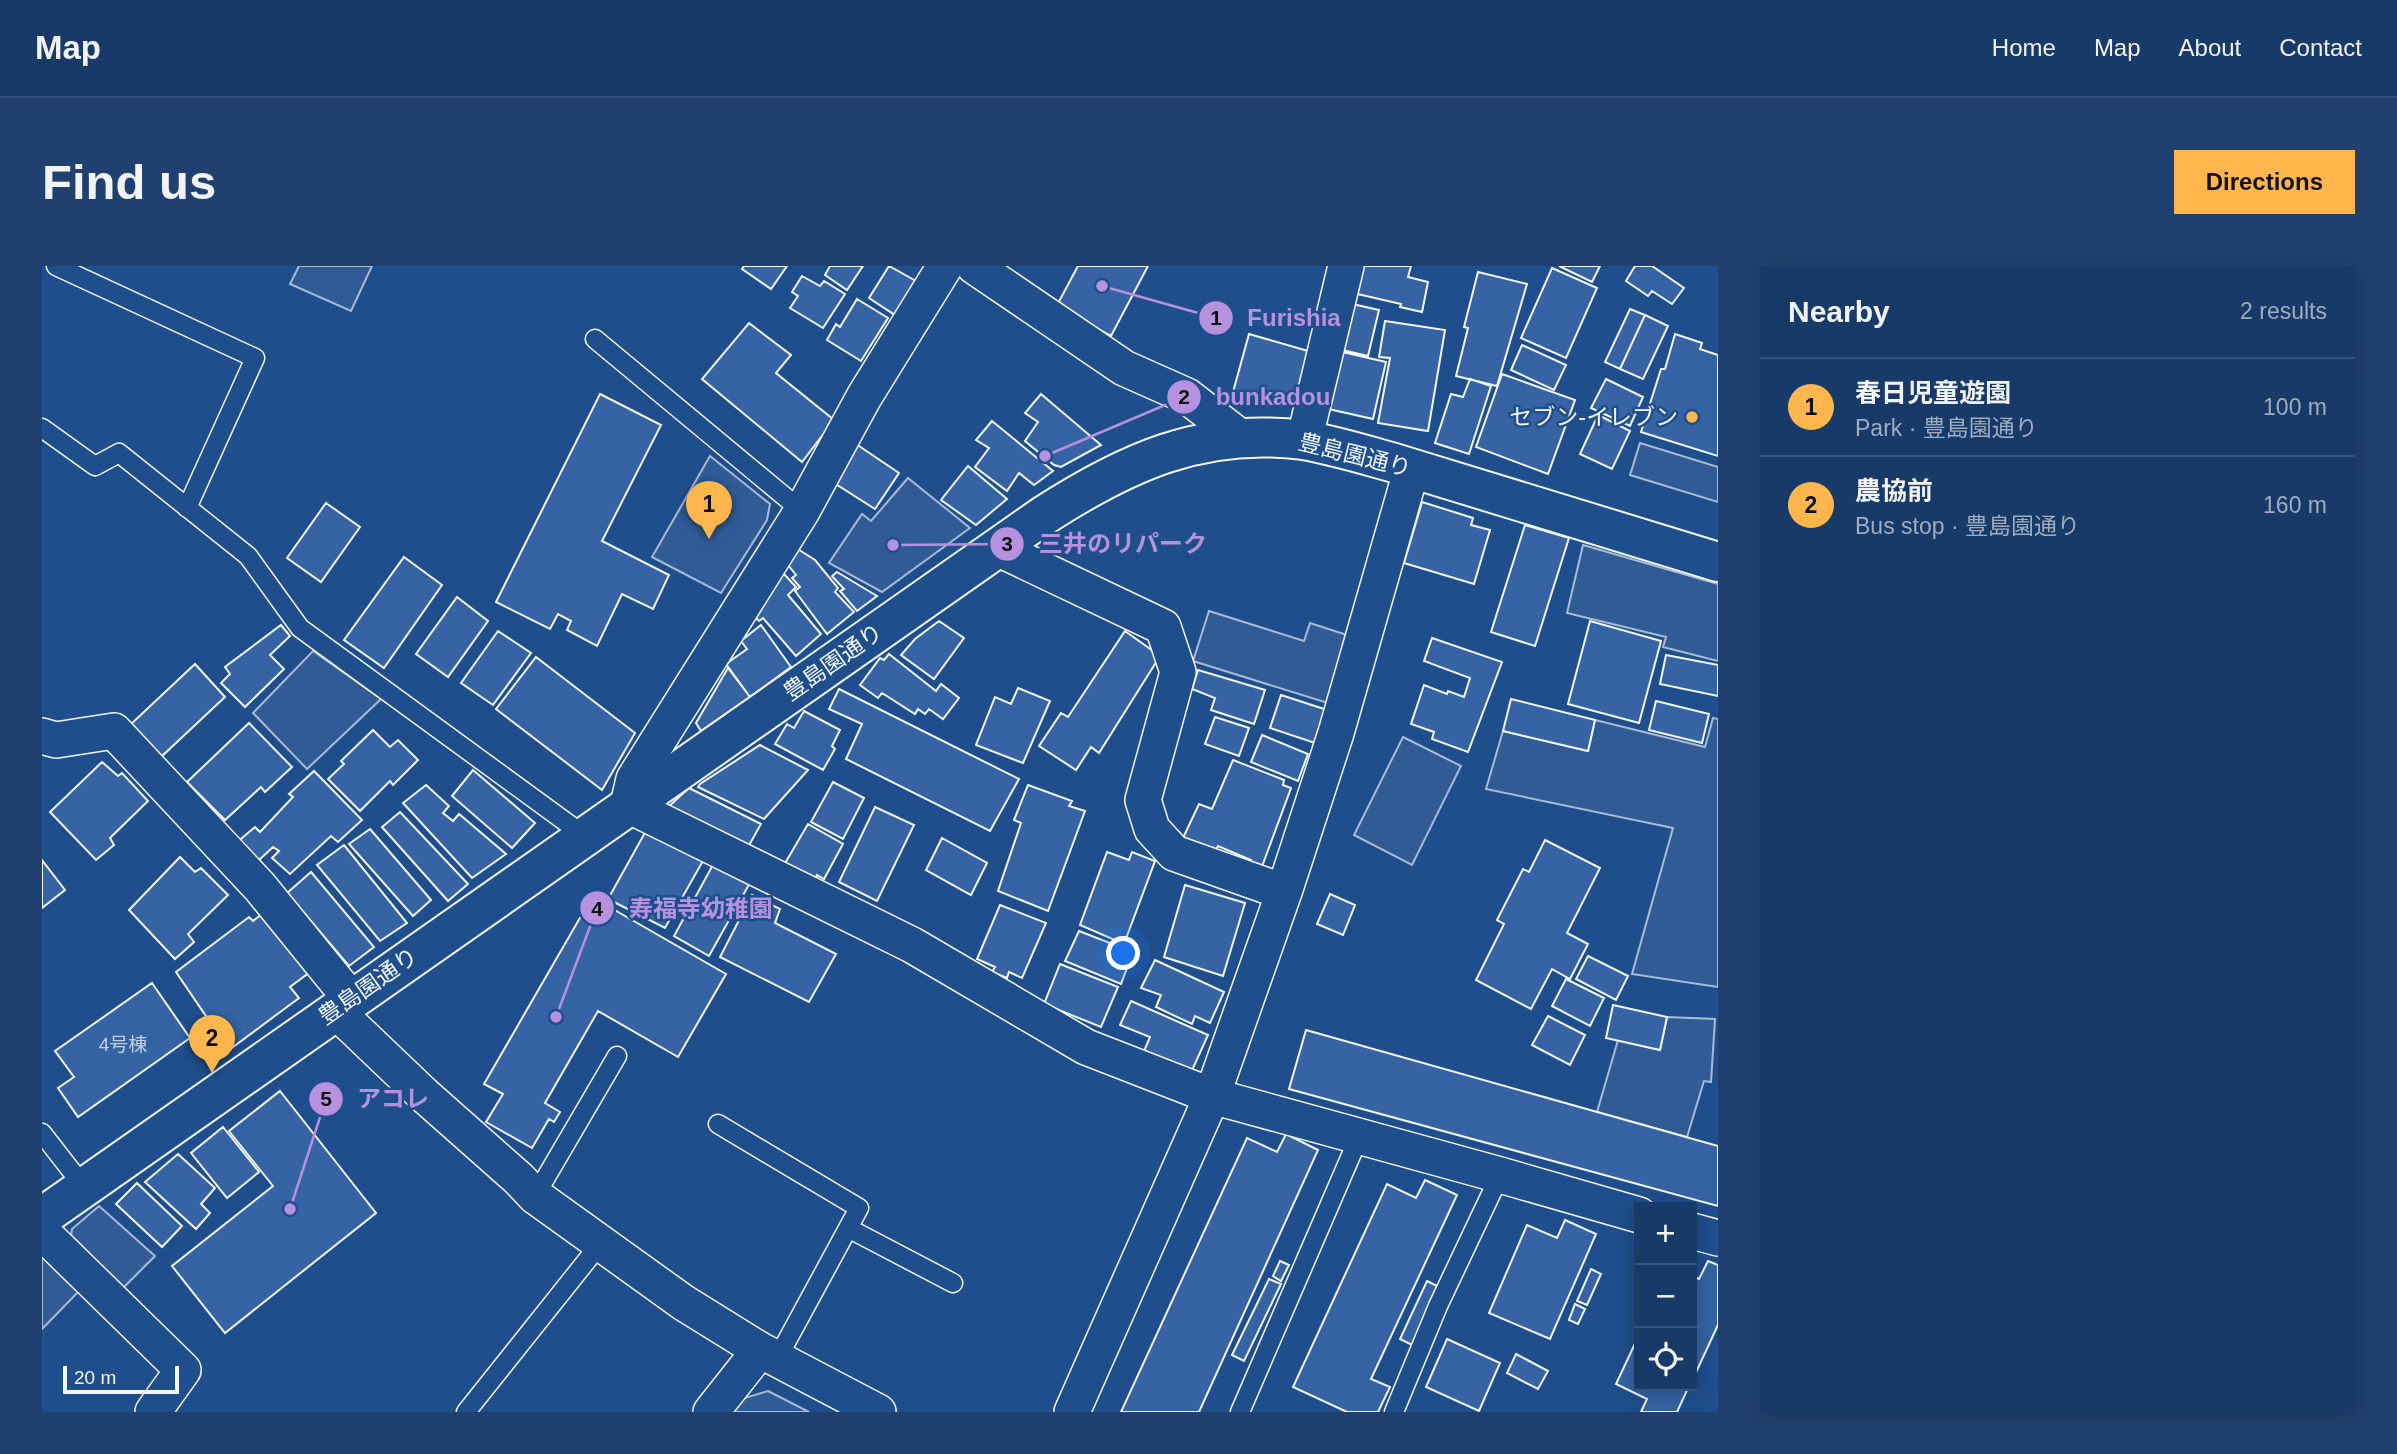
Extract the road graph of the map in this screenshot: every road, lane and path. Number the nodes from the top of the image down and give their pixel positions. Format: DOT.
graph roads {
  1 [pos="56,266"];
  2 [pos="944,266"];
  3 [pos="1346,266"];
  4 [pos="983,269"];
  5 [pos="595,340"];
  6 [pos="42,428"];
  7 [pos="1240,437"];
  8 [pos="1304,440"];
  9 [pos="1412,468"];
  10 [pos="187,508"];
  11 [pos="802,511"];
  12 [pos="997,548"];
  13 [pos="1718,562"];
  14 [pos="42,736"];
  15 [pos="628,805"];
  16 [pos="585,836"];
  17 [pos="1284,892"];
  18 [pos="343,1004"];
  19 [pos="617,1056"];
  20 [pos="1212,1097"];
  21 [pos="718,1124"];
  22 [pos="42,1133"];
  23 [pos="1359,1137"];
  24 [pos="1500,1175"];
  25 [pos="84,1187"];
  26 [pos="535,1196"];
  27 [pos="1634,1214"];
  28 [pos="42,1217"];
  29 [pos="848,1228"];
  30 [pos="42,1232"];
  31 [pos="1697,1232"];
  32 [pos="1718,1238"];
  33 [pos="600,1244"];
  34 [pos="953,1283"];
  35 [pos="768,1355"];
  36 [pos="1242,1411"];
  37 [pos="153,1412"];
  38 [pos="466,1412"];
  39 [pos="711,1412"];
  40 [pos="877,1412"];
  41 [pos="1072,1412"];
  42 [pos="1394,1412"];
  1 -- 10 [label="lane"];
  2 -- 11 [label="street"];
  3 -- 8 [label="street"];
  4 -- 7 [label="street"];
  5 -- 11 [label="lane"];
  6 -- 10 [label="lane"];
  7 -- 8 [label="street, 豊島園通り"];
  7 -- 12 [label="street, 豊島園通り"];
  8 -- 9 [label="street, 豊島園通り"];
  9 -- 13 [label="street, 豊島園通り"];
  9 -- 17 [label="street"];
  10 -- 16 [label="lane"];
  11 -- 15 [label="street"];
  12 -- 15 [label="street, 豊島園通り"];
  12 -- 17 [label="street"];
  14 -- 18 [label="street"];
  15 -- 16 [label="street, 豊島園通り"];
  15 -- 20 [label="street"];
  16 -- 18 [label="street, 豊島園通り"];
  17 -- 20 [label="street"];
  18 -- 25 [label="street, 豊島園通り"];
  18 -- 26 [label="street"];
  19 -- 26 [label="lane"];
  20 -- 23 [label="street"];
  20 -- 41 [label="street"];
  21 -- 29 [label="lane"];
  22 -- 25 [label="lane"];
  23 -- 24 [label="street"];
  23 -- 36 [label="lane"];
  24 -- 27 [label="street"];
  24 -- 42 [label="lane"];
  25 -- 28 [label="street, 豊島園通り"];
  26 -- 33 [label="street"];
  29 -- 34 [label="lane"];
  29 -- 35 [label="lane"];
  30 -- 37 [label="street"];
  31 -- 32 [label="street"];
  33 -- 35 [label="street"];
  33 -- 38 [label="lane"];
  35 -- 39 [label="street"];
  35 -- 40 [label="street"];
}
